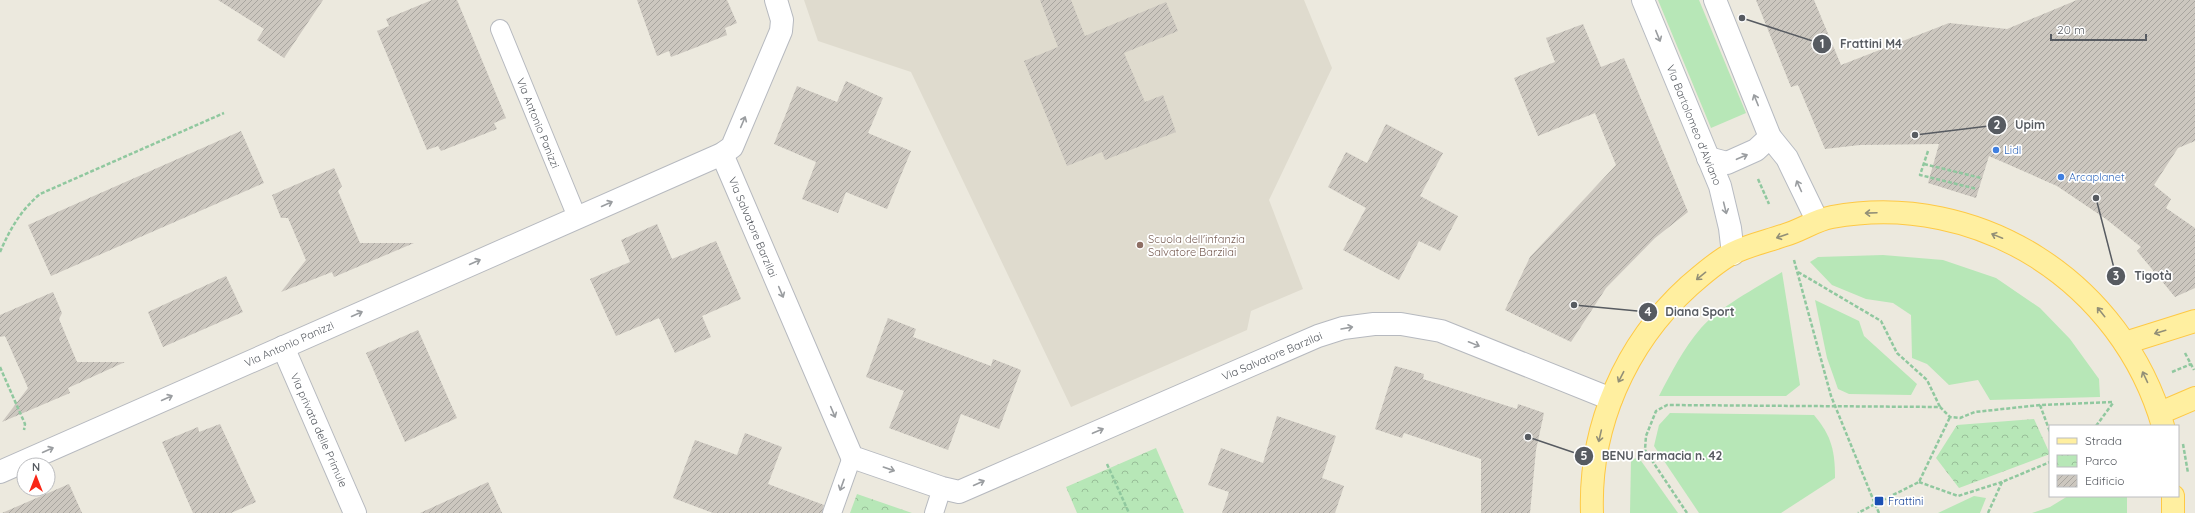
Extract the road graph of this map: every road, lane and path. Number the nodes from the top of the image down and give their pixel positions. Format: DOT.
graph roads {
  1 [pos="776,0"];
  2 [pos="1643,0"];
  3 [pos="1715,0"];
  4 [pos="500,29"];
  5 [pos="224,113"];
  6 [pos="1770,137"];
  7 [pos="1928,151"];
  8 [pos="722,154"];
  9 [pos="1708,158"];
  10 [pos="1924,164"];
  11 [pos="1757,177"];
  12 [pos="1981,178"];
  13 [pos="1977,188"];
  14 [pos="1769,204"];
  15 [pos="577,217"];
  16 [pos="1817,220"];
  17 [pos="0,252"];
  18 [pos="1733,254"];
  19 [pos="1793,257"];
  20 [pos="1797,272"];
  21 [pos="2195,321"];
  22 [pos="2125,343"];
  23 [pos="282,347"];
  24 [pos="2185,352"];
  25 [pos="2191,364"];
  26 [pos="0,367"];
  27 [pos="2172,372"];
  28 [pos="2195,372"];
  29 [pos="2195,398"];
  30 [pos="1611,399"];
  31 [pos="1835,405"];
  32 [pos="2040,405"];
  33 [pos="1940,407"];
  34 [pos="1950,417"];
  35 [pos="2162,420"];
  36 [pos="2097,425"];
  37 [pos="2049,429"];
  38 [pos="24,431"];
  39 [pos="852,457"];
  40 [pos="2049,462"];
  41 [pos="1107,464"];
  42 [pos="2,465"];
  43 [pos="1919,482"];
  44 [pos="2002,482"];
  45 [pos="942,488"];
  46 [pos="2173,497"];
  47 [pos="1875,504"];
  48 [pos="355,513"];
  49 [pos="832,513"];
  50 [pos="934,513"];
  51 [pos="1128,513"];
  52 [pos="1592,513"];
  53 [pos="1687,513"];
  54 [pos="1858,513"];
  55 [pos="1879,513"];
  56 [pos="1988,513"];
  57 [pos="2173,513"];
  8 -- 1 [label="street, one-way"];
  2 -- 9 [label="street, Via Bartolomeo d'Alviano, one-way"];
  6 -- 3 [label="street, one-way"];
  4 -- 15 [label="lane, Via Antonio Panizzi"];
  5 -- 17 [label="path"];
  9 -- 6 [label="street, one-way"];
  16 -- 6 [label="street, one-way"];
  7 -- 10 [label="path"];
  15 -- 8 [label="street, Via Antonio Panizzi, one-way"];
  8 -- 39 [label="street, Via Salvatore Barzilai, one-way"];
  9 -- 18 [label="street, Via Bartolomeo d'Alviano, one-way"];
  10 -- 12 [label="path"];
  10 -- 13 [label="path"];
  11 -- 14 [label="path"];
  23 -- 15 [label="street, Via Antonio Panizzi, one-way"];
  16 -- 18 [label="main road, one-way"];
  22 -- 16 [label="main road, one-way"];
  18 -- 30 [label="main road, one-way"];
  19 -- 20 [label="path"];
  20 -- 31 [label="path"];
  20 -- 33 [label="path"];
  21 -- 22 [label="main road, one-way"];
  35 -- 22 [label="main road, one-way"];
  42 -- 23 [label="street, Via Antonio Panizzi, one-way"];
  23 -- 48 [label="street, Via privata delle Primule"];
  24 -- 25 [label="path"];
  25 -- 27 [label="path"];
  25 -- 28 [label="path"];
  26 -- 38 [label="path"];
  29 -- 35 [label="main road"];
  45 -- 30 [label="street, Via Salvatore Barzilai, one-way"];
  30 -- 52 [label="main road, one-way"];
  31 -- 33 [label="path"];
  31 -- 47 [label="path"];
  31 -- 53 [label="path"];
  32 -- 34 [label="path"];
  32 -- 36 [label="path"];
  32 -- 37 [label="path"];
  33 -- 34 [label="path"];
  34 -- 43 [label="path"];
  39 -- 45 [label="street, Via Salvatore Barzilai, one-way"];
  39 -- 49 [label="lane, one-way"];
  40 -- 44 [label="path"];
  41 -- 51 [label="path"];
  43 -- 44 [label="path"];
  43 -- 47 [label="path"];
  44 -- 56 [label="path"];
  45 -- 50 [label="lane"];
  46 -- 57 [label="main road"];
  47 -- 54 [label="path"];
  47 -- 55 [label="path"];
}
